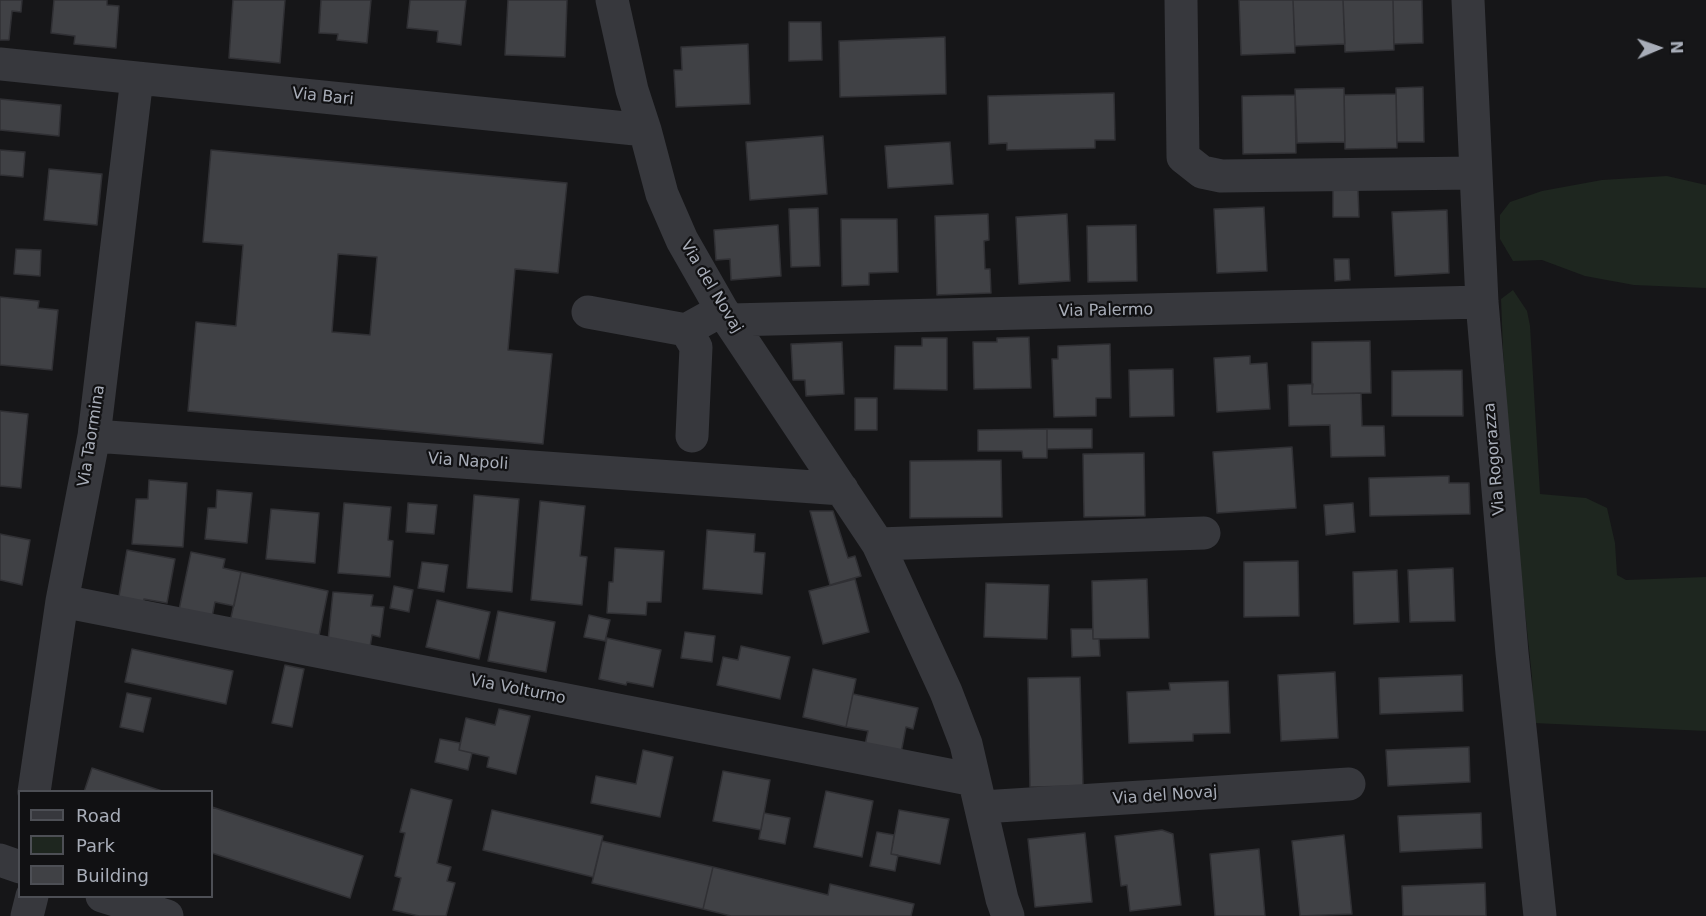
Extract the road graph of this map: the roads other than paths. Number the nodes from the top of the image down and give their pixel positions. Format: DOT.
graph roads {
  1 [pos="612,0"];
  2 [pos="1181,0"];
  3 [pos="1468,0"];
  4 [pos="0,64"];
  5 [pos="137,78"];
  6 [pos="645,130"];
  7 [pos="1476,173"];
  8 [pos="1482,302"];
  9 [pos="588,312"];
  10 [pos="726,315"];
  11 [pos="686,330"];
  12 [pos="94,436"];
  13 [pos="692,436"];
  14 [pos="842,489"];
  15 [pos="1204,533"];
  16 [pos="878,544"];
  17 [pos="62,601"];
  18 [pos="1349,784"];
  19 [pos="34,790"];
  20 [pos="978,793"];
  21 [pos="0,860"];
  22 [pos="18,866"];
  23 [pos="32,898"];
  24 [pos="105,898"];
  25 [pos="1004,910"];
  26 [pos="27,916"];
  27 [pos="166,916"];
  28 [pos="1540,916"];
  1 -- 6 [label="street, Via del Novaj"];
  2 -- 7 [label="street"];
  3 -- 7 [label="street, Via Rogorazza"];
  4 -- 5 [label="street, Via Bari"];
  5 -- 6 [label="street, Via Bari"];
  5 -- 12 [label="street, Via Taormina"];
  6 -- 10 [label="street, Via del Novaj"];
  7 -- 8 [label="street, Via Rogorazza"];
  8 -- 10 [label="street, Via Palermo"];
  8 -- 28 [label="street, Via Rogorazza"];
  9 -- 11 [label="street"];
  10 -- 11 [label="street"];
  10 -- 14 [label="street, Via del Novaj"];
  11 -- 13 [label="street"];
  12 -- 14 [label="street, Via Napoli"];
  12 -- 17 [label="street, Via Taormina"];
  14 -- 16 [label="street, Via del Novaj"];
  15 -- 16 [label="street"];
  16 -- 20 [label="street, Via del Novaj"];
  17 -- 19 [label="street, Via Taormina"];
  17 -- 20 [label="street, Via Volturno"];
  18 -- 20 [label="street, Via del Novaj"];
  20 -- 25 [label="street, Via del Novaj"];
  21 -- 22 [label="street"];
  23 -- 26 [label="street"];
  24 -- 27 [label="street"];
}
